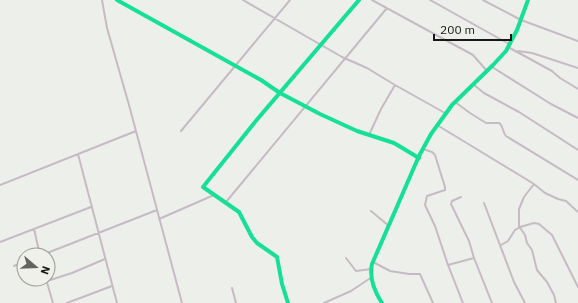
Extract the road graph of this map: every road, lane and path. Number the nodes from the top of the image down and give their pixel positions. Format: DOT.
graph roads {
  1 [pos="102,0"];
  2 [pos="117,0"];
  3 [pos="243,0"];
  4 [pos="290,0"];
  5 [pos="359,0"];
  6 [pos="372,0"];
  7 [pos="381,0"];
  8 [pos="430,0"];
  9 [pos="483,0"];
  10 [pos="528,0"];
  11 [pos="378,4"];
  12 [pos="387,8"];
  13 [pos="275,17"];
  14 [pos="521,20"];
  15 [pos="578,41"];
  16 [pos="322,45"];
  17 [pos="509,46"];
  18 [pos="516,51"];
  19 [pos="346,58"];
  20 [pos="234,65"];
  21 [pos="492,67"];
  22 [pos="578,68"];
  23 [pos="487,71"];
  24 [pos="474,85"];
  25 [pos="395,86"];
  26 [pos="578,89"];
  27 [pos="280,93"];
  28 [pos="456,102"];
  29 [pos="306,107"];
  30 [pos="445,113"];
  31 [pos="578,118"];
  32 [pos="436,124"];
  33 [pos="136,131"];
  34 [pos="181,131"];
  35 [pos="369,135"];
  36 [pos="423,149"];
  37 [pos="578,150"];
  38 [pos="78,154"];
  39 [pos="419,158"];
  40 [pos="578,180"];
  41 [pos="534,184"];
  42 [pos="0,185"];
  43 [pos="215,195"];
  44 [pos="461,197"];
  45 [pos="226,202"];
  46 [pos="484,203"];
  47 [pos="92,207"];
  48 [pos="157,210"];
  49 [pos="371,211"];
  50 [pos="578,212"];
  51 [pos="159,218"];
  52 [pos="389,226"];
  53 [pos="520,227"];
  54 [pos="34,229"];
  55 [pos="98,233"];
  56 [pos="0,242"];
  57 [pos="501,245"];
  58 [pos="39,247"];
  59 [pos="56,249"];
  60 [pos="346,258"];
  61 [pos="474,258"];
  62 [pos="105,259"];
  63 [pos="373,262"];
  64 [pos="448,265"];
  65 [pos="371,270"];
  66 [pos="56,277"];
  67 [pos="372,277"];
  68 [pos="112,286"];
  69 [pos="49,287"];
  70 [pos="578,287"];
  71 [pos="232,288"];
  72 [pos="53,303"];
  73 [pos="68,303"];
  74 [pos="117,303"];
  75 [pos="182,303"];
  76 [pos="236,303"];
  77 [pos="288,303"];
  78 [pos="324,303"];
  79 [pos="382,303"];
  80 [pos="433,303"];
  81 [pos="463,303"];
  82 [pos="492,303"];
  83 [pos="525,303"];
  84 [pos="556,303"];
  1 -- 33 [label="street"];
  2 -- 20 [label="street"];
  3 -- 13 [label="street"];
  4 -- 13 [label="street"];
  5 -- 16 [label="street"];
  6 -- 11 [label="street"];
  7 -- 11 [label="street"];
  8 -- 17 [label="street"];
  9 -- 14 [label="street"];
  10 -- 14 [label="street"];
  11 -- 12 [label="street"];
  12 -- 19 [label="street"];
  12 -- 23 [label="street"];
  13 -- 16 [label="street"];
  13 -- 20 [label="street"];
  14 -- 15 [label="street"];
  14 -- 17 [label="street"];
  16 -- 19 [label="street"];
  16 -- 27 [label="street"];
  17 -- 18 [label="street"];
  17 -- 21 [label="street"];
  18 -- 22 [label="street"];
  18 -- 26 [label="street"];
  19 -- 25 [label="street"];
  19 -- 29 [label="street"];
  20 -- 27 [label="street"];
  20 -- 34 [label="street"];
  21 -- 23 [label="street"];
  21 -- 31 [label="street"];
  23 -- 24 [label="street"];
  24 -- 28 [label="street"];
  24 -- 37 [label="street"];
  25 -- 30 [label="street"];
  25 -- 35 [label="street"];
  27 -- 29 [label="street"];
  27 -- 43 [label="street"];
  28 -- 30 [label="street"];
  28 -- 40 [label="street"];
  29 -- 35 [label="street"];
  29 -- 45 [label="street"];
  30 -- 32 [label="street"];
  32 -- 36 [label="street"];
  32 -- 41 [label="street"];
  33 -- 38 [label="street"];
  33 -- 48 [label="street"];
  35 -- 39 [label="street"];
  36 -- 39 [label="street"];
  36 -- 64 [label="street"];
  38 -- 42 [label="street"];
  38 -- 47 [label="street"];
  39 -- 52 [label="street"];
  41 -- 50 [label="street"];
  41 -- 53 [label="street"];
  43 -- 45 [label="street"];
  43 -- 51 [label="street"];
  44 -- 61 [label="street"];
  45 -- 77 [label="street"];
  46 -- 57 [label="street"];
  47 -- 54 [label="street"];
  47 -- 55 [label="street"];
  48 -- 51 [label="street"];
  48 -- 55 [label="street"];
  49 -- 52 [label="street"];
  51 -- 75 [label="street"];
  52 -- 63 [label="street"];
  53 -- 57 [label="street"];
  53 -- 70 [label="street"];
  53 -- 84 [label="street"];
  54 -- 56 [label="street"];
  54 -- 58 [label="street"];
  55 -- 59 [label="street"];
  55 -- 62 [label="street"];
  57 -- 83 [label="street"];
  60 -- 65 [label="street"];
  61 -- 64 [label="street"];
  61 -- 82 [label="street"];
  62 -- 66 [label="street"];
  62 -- 68 [label="street"];
  63 -- 65 [label="street"];
  63 -- 80 [label="street"];
  64 -- 81 [label="street"];
  65 -- 67 [label="street"];
  67 -- 78 [label="street"];
  67 -- 79 [label="street"];
  68 -- 73 [label="street"];
  68 -- 74 [label="street"];
  69 -- 72 [label="street"];
  71 -- 76 [label="street"];
}
